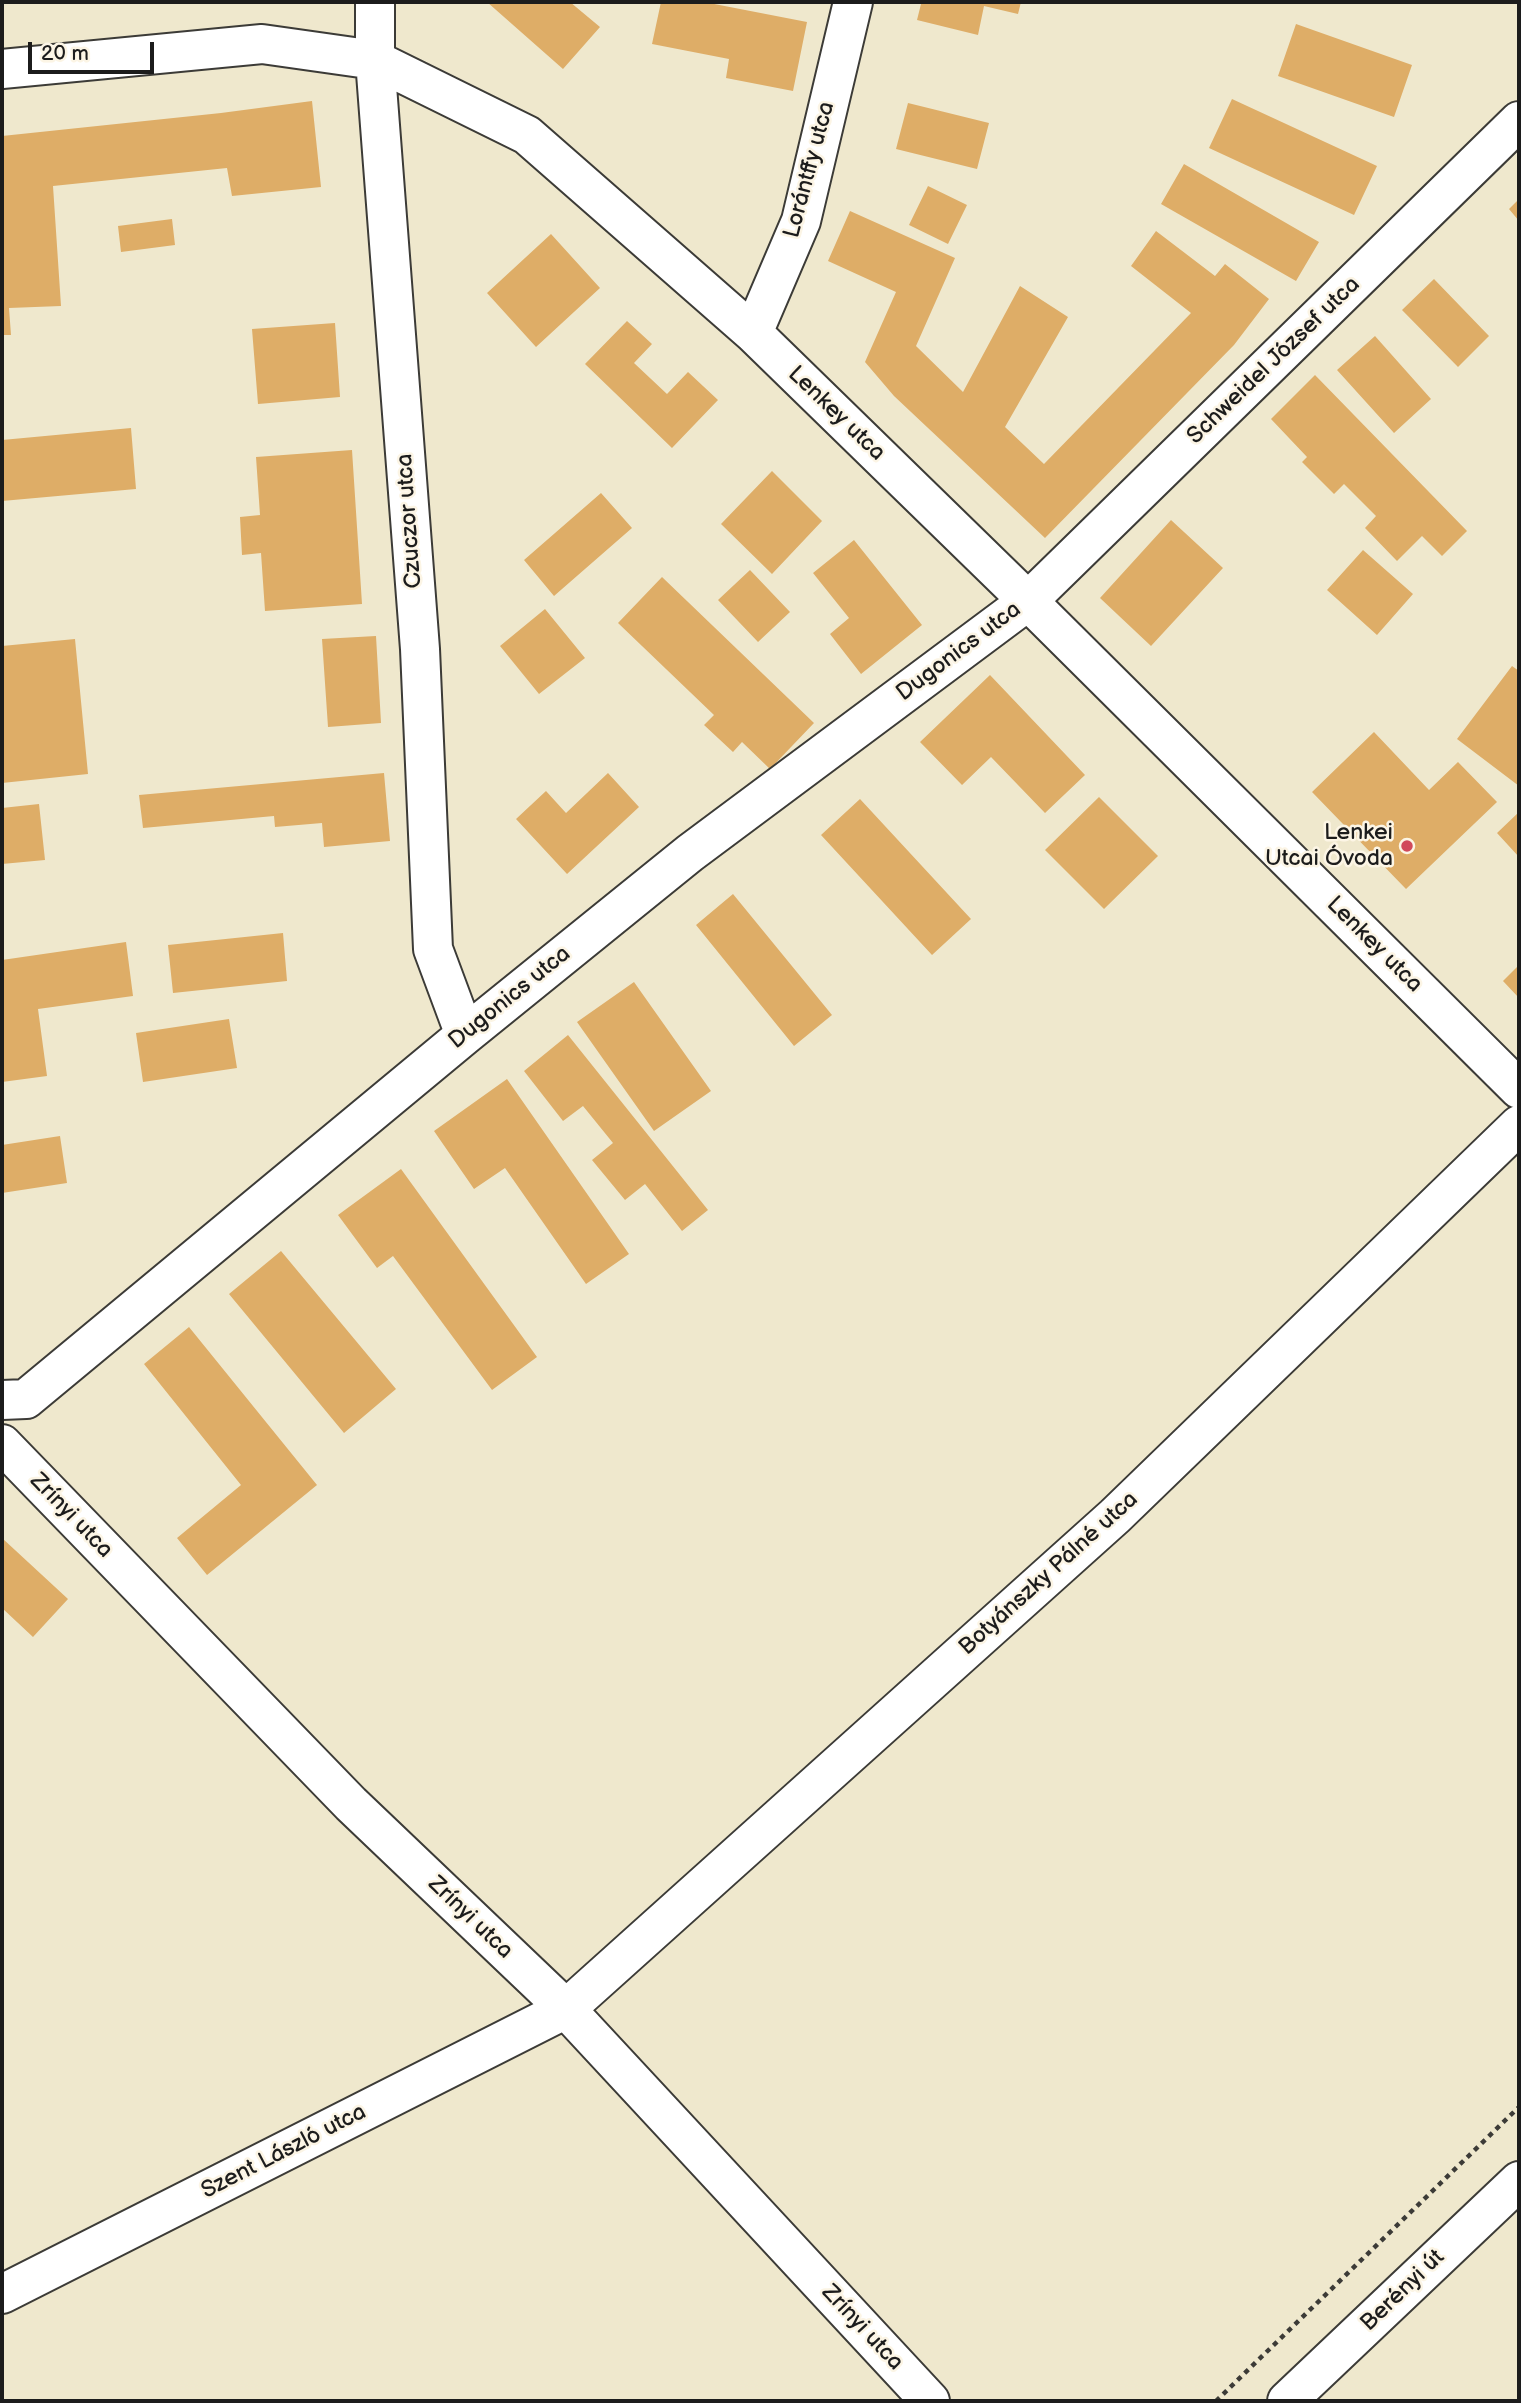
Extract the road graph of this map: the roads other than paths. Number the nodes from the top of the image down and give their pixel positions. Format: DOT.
graph roads {
  1 [pos="375,2"];
  2 [pos="853,2"];
  3 [pos="376,60"];
  4 [pos="2,69"];
  5 [pos="1519,121"];
  6 [pos="753,333"];
  7 [pos="1028,601"];
  8 [pos="465,1035"];
  9 [pos="1519,1089"];
  10 [pos="1519,1125"];
  11 [pos="2,1400"];
  12 [pos="2,1444"];
  13 [pos="566,2009"];
  14 [pos="1519,2181"];
  15 [pos="2,2294"];
  16 [pos="930,2401"];
  17 [pos="1287,2401"];
  1 -- 3 [label="street, Czuczor utca"];
  2 -- 6 [label="street, Lorántffy utca"];
  3 -- 4 [label="street, Lenkey utca"];
  3 -- 6 [label="street, Lenkey utca"];
  3 -- 8 [label="street, Czuczor utca"];
  5 -- 7 [label="street, Schweidel József utca"];
  6 -- 7 [label="street, Lenkey utca"];
  7 -- 8 [label="street, Dugonics utca"];
  7 -- 9 [label="street, Lenkey utca"];
  8 -- 11 [label="street, Dugonics utca"];
  10 -- 13 [label="street, Botyánszky Pálné utca"];
  12 -- 13 [label="street, Zrínyi utca"];
  13 -- 15 [label="street, Szent László utca"];
  13 -- 16 [label="street, Zrínyi utca"];
  14 -- 17 [label="street, Berényi út"];
}
